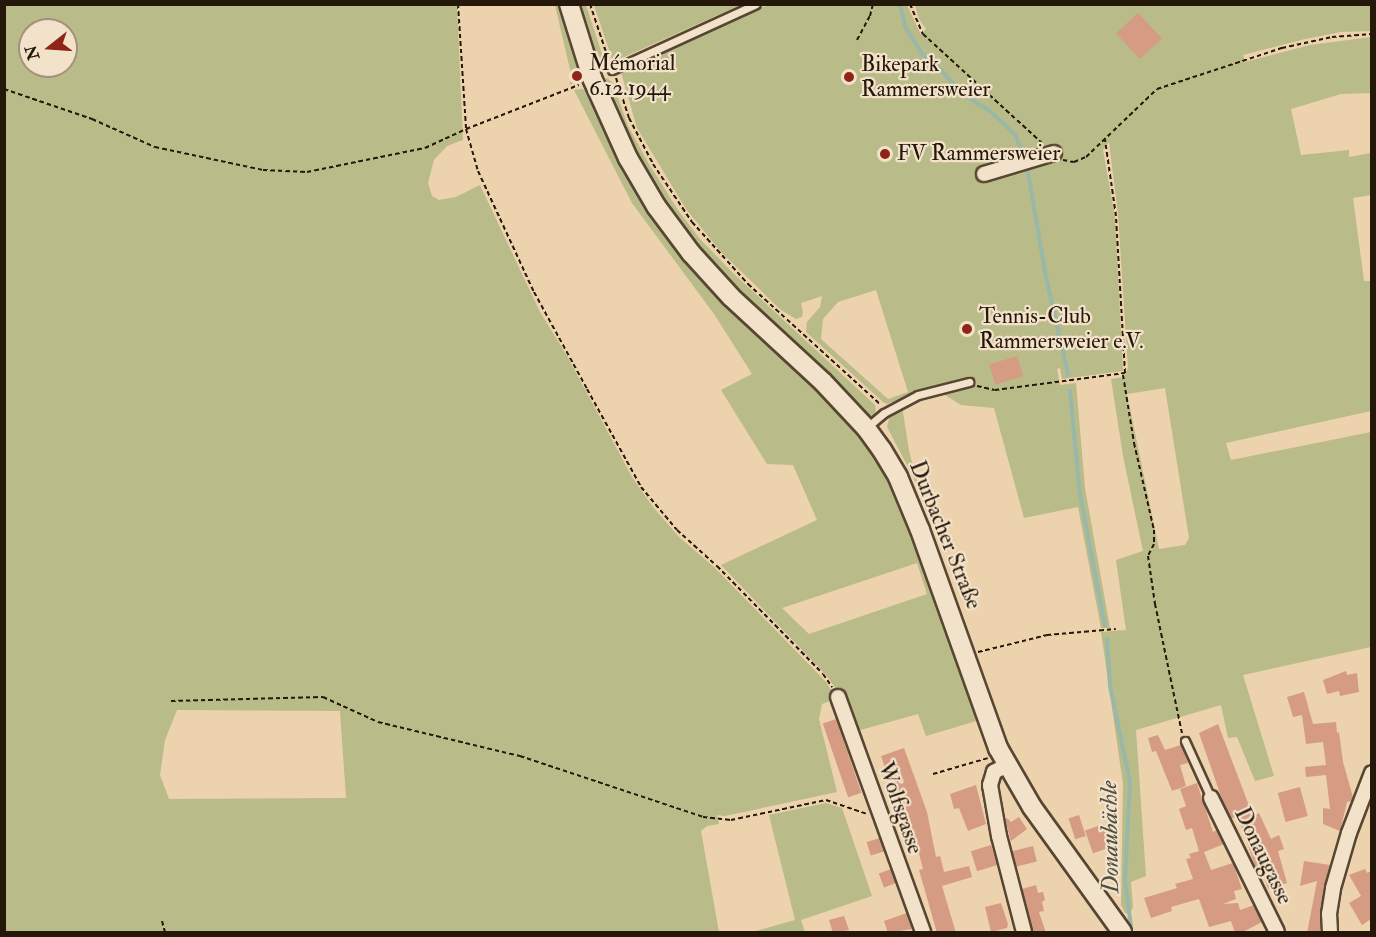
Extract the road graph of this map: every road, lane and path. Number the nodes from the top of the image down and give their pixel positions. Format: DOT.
graph roads {
  1 [pos="458,4"];
  2 [pos="569,4"];
  3 [pos="590,4"];
  4 [pos="756,4"];
  5 [pos="873,4"];
  6 [pos="910,4"];
  7 [pos="1371,34"];
  8 [pos="857,40"];
  9 [pos="612,70"];
  10 [pos="592,78"];
  11 [pos="4,88"];
  12 [pos="466,129"];
  13 [pos="1105,139"];
  14 [pos="1053,153"];
  15 [pos="984,174"];
  16 [pos="1123,375"];
  17 [pos="969,382"];
  18 [pos="884,413"];
  19 [pos="866,428"];
  20 [pos="1116,630"];
  21 [pos="966,656"];
  22 [pos="838,697"];
  23 [pos="171,701"];
  24 [pos="1185,741"];
  25 [pos="990,757"];
  26 [pos="1007,765"];
  27 [pos="1371,773"];
  28 [pos="933,774"];
  29 [pos="1211,798"];
  30 [pos="881,819"];
  31 [pos="162,921"];
  32 [pos="165,933"];
  33 [pos="923,933"];
  34 [pos="1024,933"];
  35 [pos="1122,933"];
  36 [pos="1277,933"];
  37 [pos="1330,933"];
  1 -- 12 [label="path"];
  2 -- 10 [label="street, Durbacher Straße"];
  3 -- 9 [label="path"];
  4 -- 9 [label="lane"];
  5 -- 8 [label="path"];
  6 -- 14 [label="path"];
  7 -- 13 [label="path"];
  9 -- 18 [label="path"];
  10 -- 12 [label="path"];
  10 -- 19 [label="street, Durbacher Straße"];
  11 -- 12 [label="path"];
  12 -- 22 [label="path"];
  13 -- 14 [label="path"];
  13 -- 16 [label="path"];
  14 -- 15 [label="street"];
  16 -- 17 [label="path"];
  16 -- 24 [label="path"];
  17 -- 18 [label="lane"];
  18 -- 19 [label="lane"];
  19 -- 21 [label="street, Durbacher Straße"];
  20 -- 21 [label="path"];
  21 -- 26 [label="street, Durbacher Straße"];
  22 -- 30 [label="street, Wolfsgasse"];
  23 -- 30 [label="path"];
  24 -- 29 [label="lane"];
  25 -- 28 [label="path"];
  26 -- 34 [label="street"];
  26 -- 35 [label="street, Durbacher Straße"];
  27 -- 37 [label="street"];
  29 -- 36 [label="street, Donaugasse"];
  30 -- 33 [label="street, Wolfsgasse"];
  31 -- 32 [label="path"];
}
